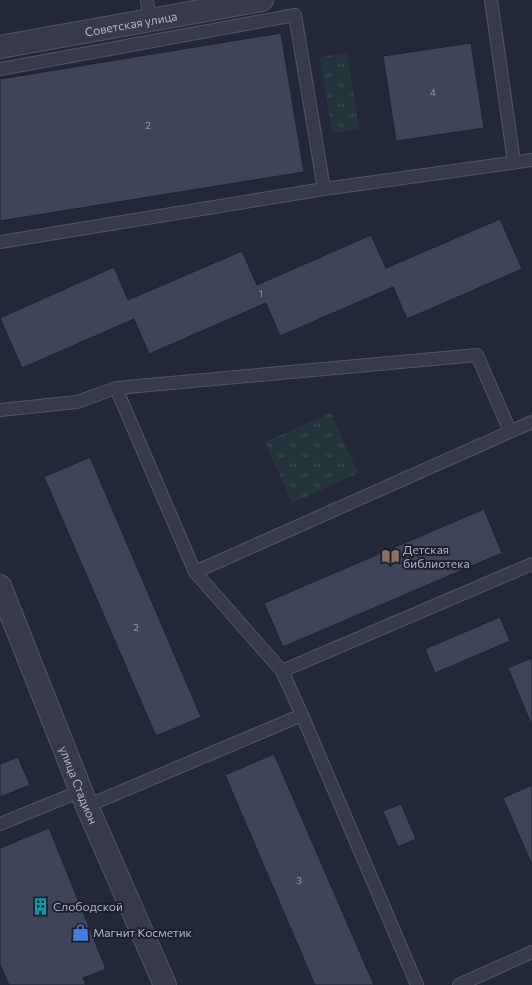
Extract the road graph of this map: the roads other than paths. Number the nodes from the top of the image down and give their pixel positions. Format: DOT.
graph roads {
  1 [pos="262,0"];
  2 [pos="491,0"];
  3 [pos="148,10"];
  4 [pos="0,47"];
  5 [pos="0,69"];
  6 [pos="532,160"];
  7 [pos="514,162"];
  8 [pos="324,189"];
  9 [pos="0,242"];
  10 [pos="116,388"];
  11 [pos="0,410"];
  12 [pos="532,422"];
  13 [pos="510,432"];
  14 [pos="532,564"];
  15 [pos="195,572"];
  16 [pos="0,586"];
  17 [pos="282,671"];
  18 [pos="302,715"];
  19 [pos="84,798"];
  20 [pos="0,824"];
  21 [pos="532,952"];
  22 [pos="161,984"];
  23 [pos="417,985"];
  24 [pos="459,985"];
  1 -- 3 [label="street, Советская улица"];
  2 -- 7 [label="lane"];
  3 -- 4 [label="street, Советская улица"];
  5 -- 8 [label="lane"];
  6 -- 7 [label="lane"];
  7 -- 8 [label="lane"];
  8 -- 9 [label="lane"];
  10 -- 11 [label="lane"];
  10 -- 13 [label="lane"];
  10 -- 15 [label="lane"];
  12 -- 13 [label="lane"];
  13 -- 15 [label="lane"];
  14 -- 17 [label="lane"];
  15 -- 17 [label="lane"];
  16 -- 19 [label="street, улица Стадион"];
  17 -- 18 [label="lane"];
  18 -- 19 [label="lane"];
  18 -- 23 [label="lane"];
  19 -- 20 [label="lane"];
  19 -- 22 [label="street, улица Стадион"];
  21 -- 24 [label="lane"];
}
